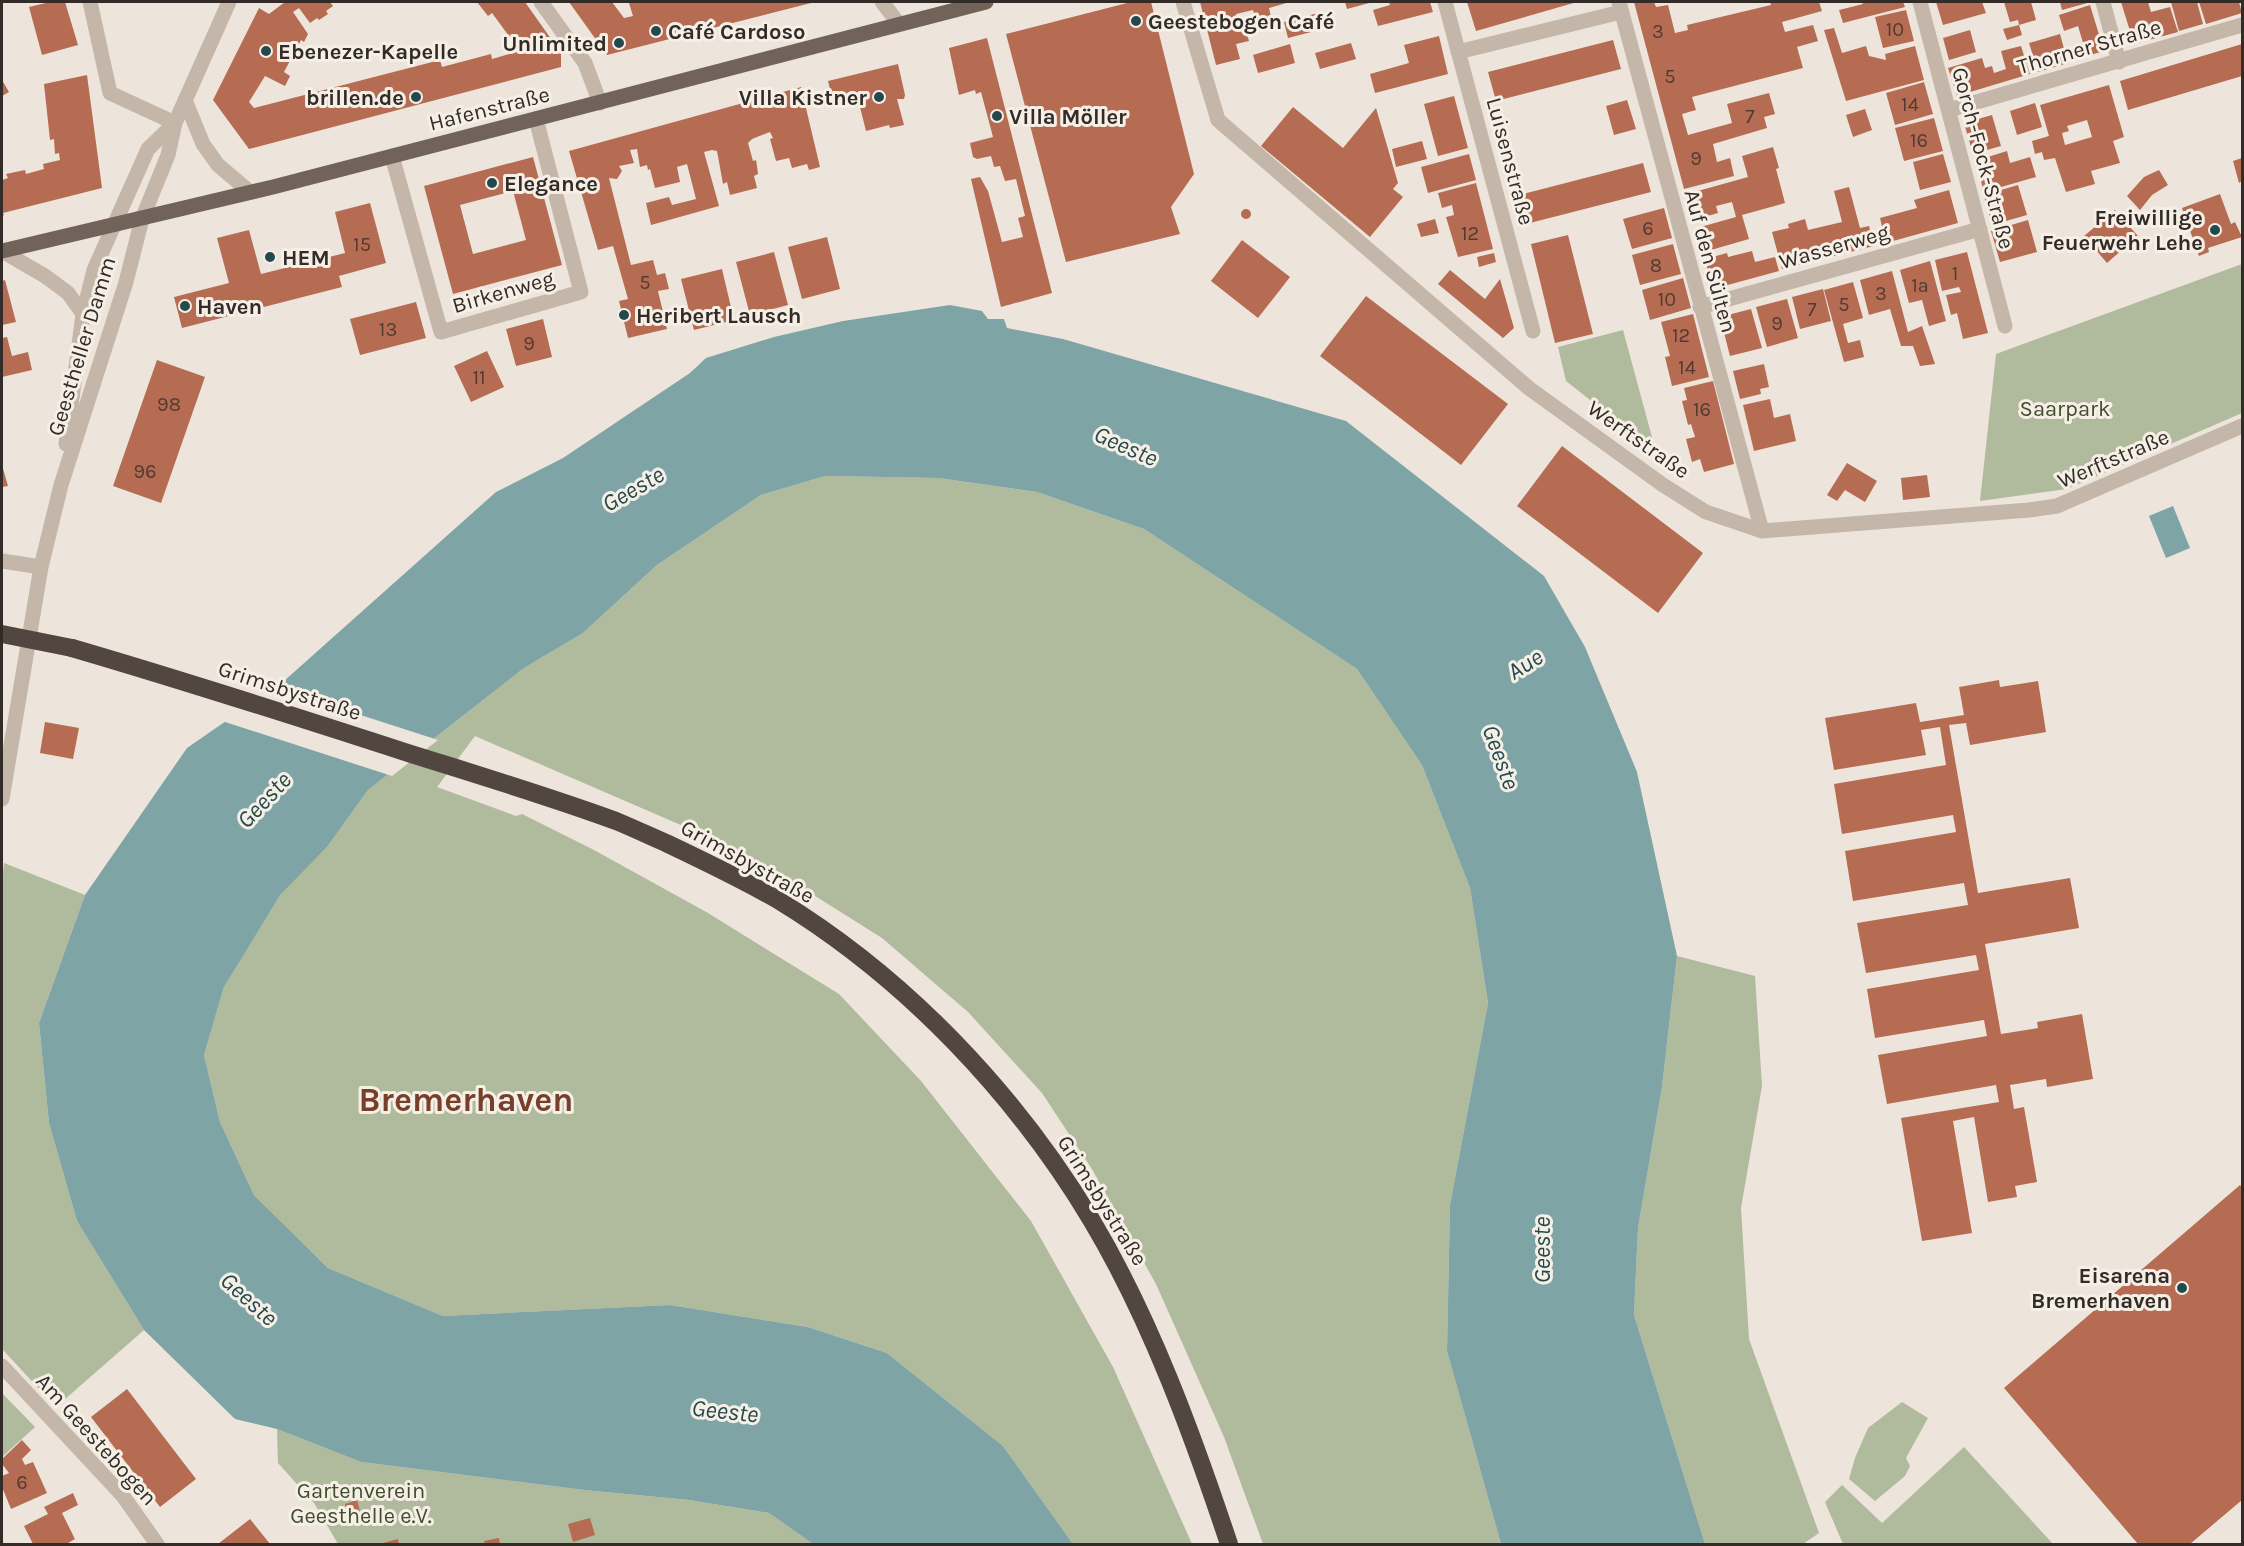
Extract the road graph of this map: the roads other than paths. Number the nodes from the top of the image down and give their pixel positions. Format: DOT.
graph roads {
  1 [pos="90,2"];
  2 [pos="229,2"];
  3 [pos="542,2"];
  4 [pos="882,2"];
  5 [pos="986,2"];
  6 [pos="1183,2"];
  7 [pos="1445,2"];
  8 [pos="1920,2"];
  9 [pos="2103,2"];
  10 [pos="1620,7"];
  11 [pos="899,24"];
  12 [pos="2242,25"];
  13 [pos="1458,52"];
  14 [pos="2119,62"];
  15 [pos="185,100"];
  16 [pos="600,103"];
  17 [pos="1948,110"];
  18 [pos="536,119"];
  19 [pos="175,123"];
  20 [pos="392,156"];
  21 [pos="250,192"];
  22 [pos="142,219"];
  23 [pos="112,225"];
  24 [pos="1980,229"];
  25 [pos="2,251"];
  26 [pos="1700,307"];
  27 [pos="83,314"];
  28 [pos="2005,326"];
  29 [pos="1533,332"];
  30 [pos="2242,426"];
  31 [pos="61,485"];
  32 [pos="1762,531"];
  33 [pos="2,561"];
  34 [pos="41,567"];
  35 [pos="2,633"];
  36 [pos="2,799"];
  37 [pos="2,1366"];
  38 [pos="157,1545"];
  39 [pos="1229,1545"];
  1 -- 19 [label="street"];
  2 -- 15 [label="street"];
  3 -- 16 [label="street"];
  4 -- 11 [label="street"];
  5 -- 11 [label="main road, Hafenstraße"];
  6 -- 32 [label="street, Werftstraße"];
  7 -- 13 [label="street, Luisenstraße"];
  8 -- 17 [label="street, Gorch-Fock-Straße"];
  9 -- 14 [label="street"];
  10 -- 13 [label="street"];
  10 -- 26 [label="street, Auf den Sülten"];
  11 -- 16 [label="main road, Hafenstraße"];
  12 -- 14 [label="street, Thorner Straße"];
  13 -- 29 [label="street, Luisenstraße"];
  14 -- 17 [label="street, Thorner Straße"];
  15 -- 19 [label="street"];
  15 -- 21 [label="street"];
  16 -- 18 [label="main road, Hafenstraße"];
  17 -- 24 [label="street, Gorch-Fock-Straße"];
  18 -- 20 [label="main road, Hafenstraße"];
  18 -- 20 [label="street, Birkenweg"];
  19 -- 22 [label="street, Geestheller Damm"];
  19 -- 23 [label="street, Geestheller Damm"];
  20 -- 21 [label="main road, Hafenstraße"];
  21 -- 22 [label="main road, Hafenstraße"];
  22 -- 23 [label="main road, Hafenstraße"];
  22 -- 31 [label="street, Geestheller Damm"];
  23 -- 25 [label="main road, Hafenstraße"];
  23 -- 27 [label="street, Geestheller Damm"];
  24 -- 26 [label="street, Wasserweg"];
  24 -- 28 [label="street, Gorch-Fock-Straße"];
  25 -- 27 [label="street, Geestheller Damm"];
  26 -- 32 [label="street, Auf den Sülten"];
  27 -- 31 [label="street, Geestheller Damm"];
  30 -- 32 [label="street, Werftstraße"];
  31 -- 34 [label="street, Geestheller Damm"];
  33 -- 34 [label="street"];
  34 -- 36 [label="street, Geestheller Damm"];
  35 -- 39 [label="highway, Grimsbystraße, bridge"];
  37 -- 38 [label="street, Am Geestebogen"];
}
